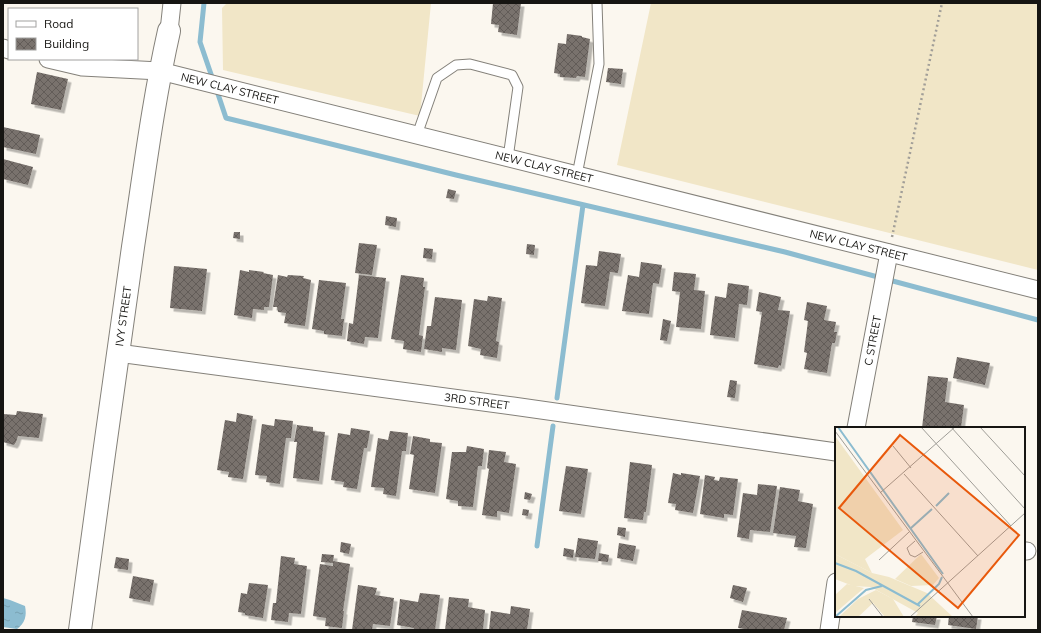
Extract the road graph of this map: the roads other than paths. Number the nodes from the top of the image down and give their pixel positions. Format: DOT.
graph roads {
  1 [pos="172,3"];
  2 [pos="597,3"];
  3 [pos="169,31"];
  4 [pos="52,60"];
  5 [pos="160,71"];
  6 [pos="417,136"];
  7 [pos="508,158"];
  8 [pos="577,176"];
  9 [pos="889,253"];
  10 [pos="1038,290"];
  11 [pos="118,353"];
  12 [pos="856,427"];
  13 [pos="835,452"];
  14 [pos="835,589"];
  15 [pos="80,630"];
  16 [pos="829,630"];
  1 -- 3 [label="street, IVY STREET"];
  2 -- 8 [label="lane"];
  3 -- 5 [label="street, IVY STREET"];
  4 -- 5 [label="street, NEW CLAY STREET"];
  5 -- 6 [label="street, NEW CLAY STREET"];
  5 -- 11 [label="street, IVY STREET"];
  6 -- 7 [label="street, NEW CLAY STREET"];
  6 -- 7 [label="lane"];
  7 -- 8 [label="street, NEW CLAY STREET"];
  8 -- 9 [label="street, NEW CLAY STREET"];
  9 -- 10 [label="street, NEW CLAY STREET"];
  9 -- 12 [label="street, C STREET"];
  11 -- 13 [label="street, 3RD STREET"];
  11 -- 15 [label="street, IVY STREET"];
  14 -- 16 [label="street"];
}
